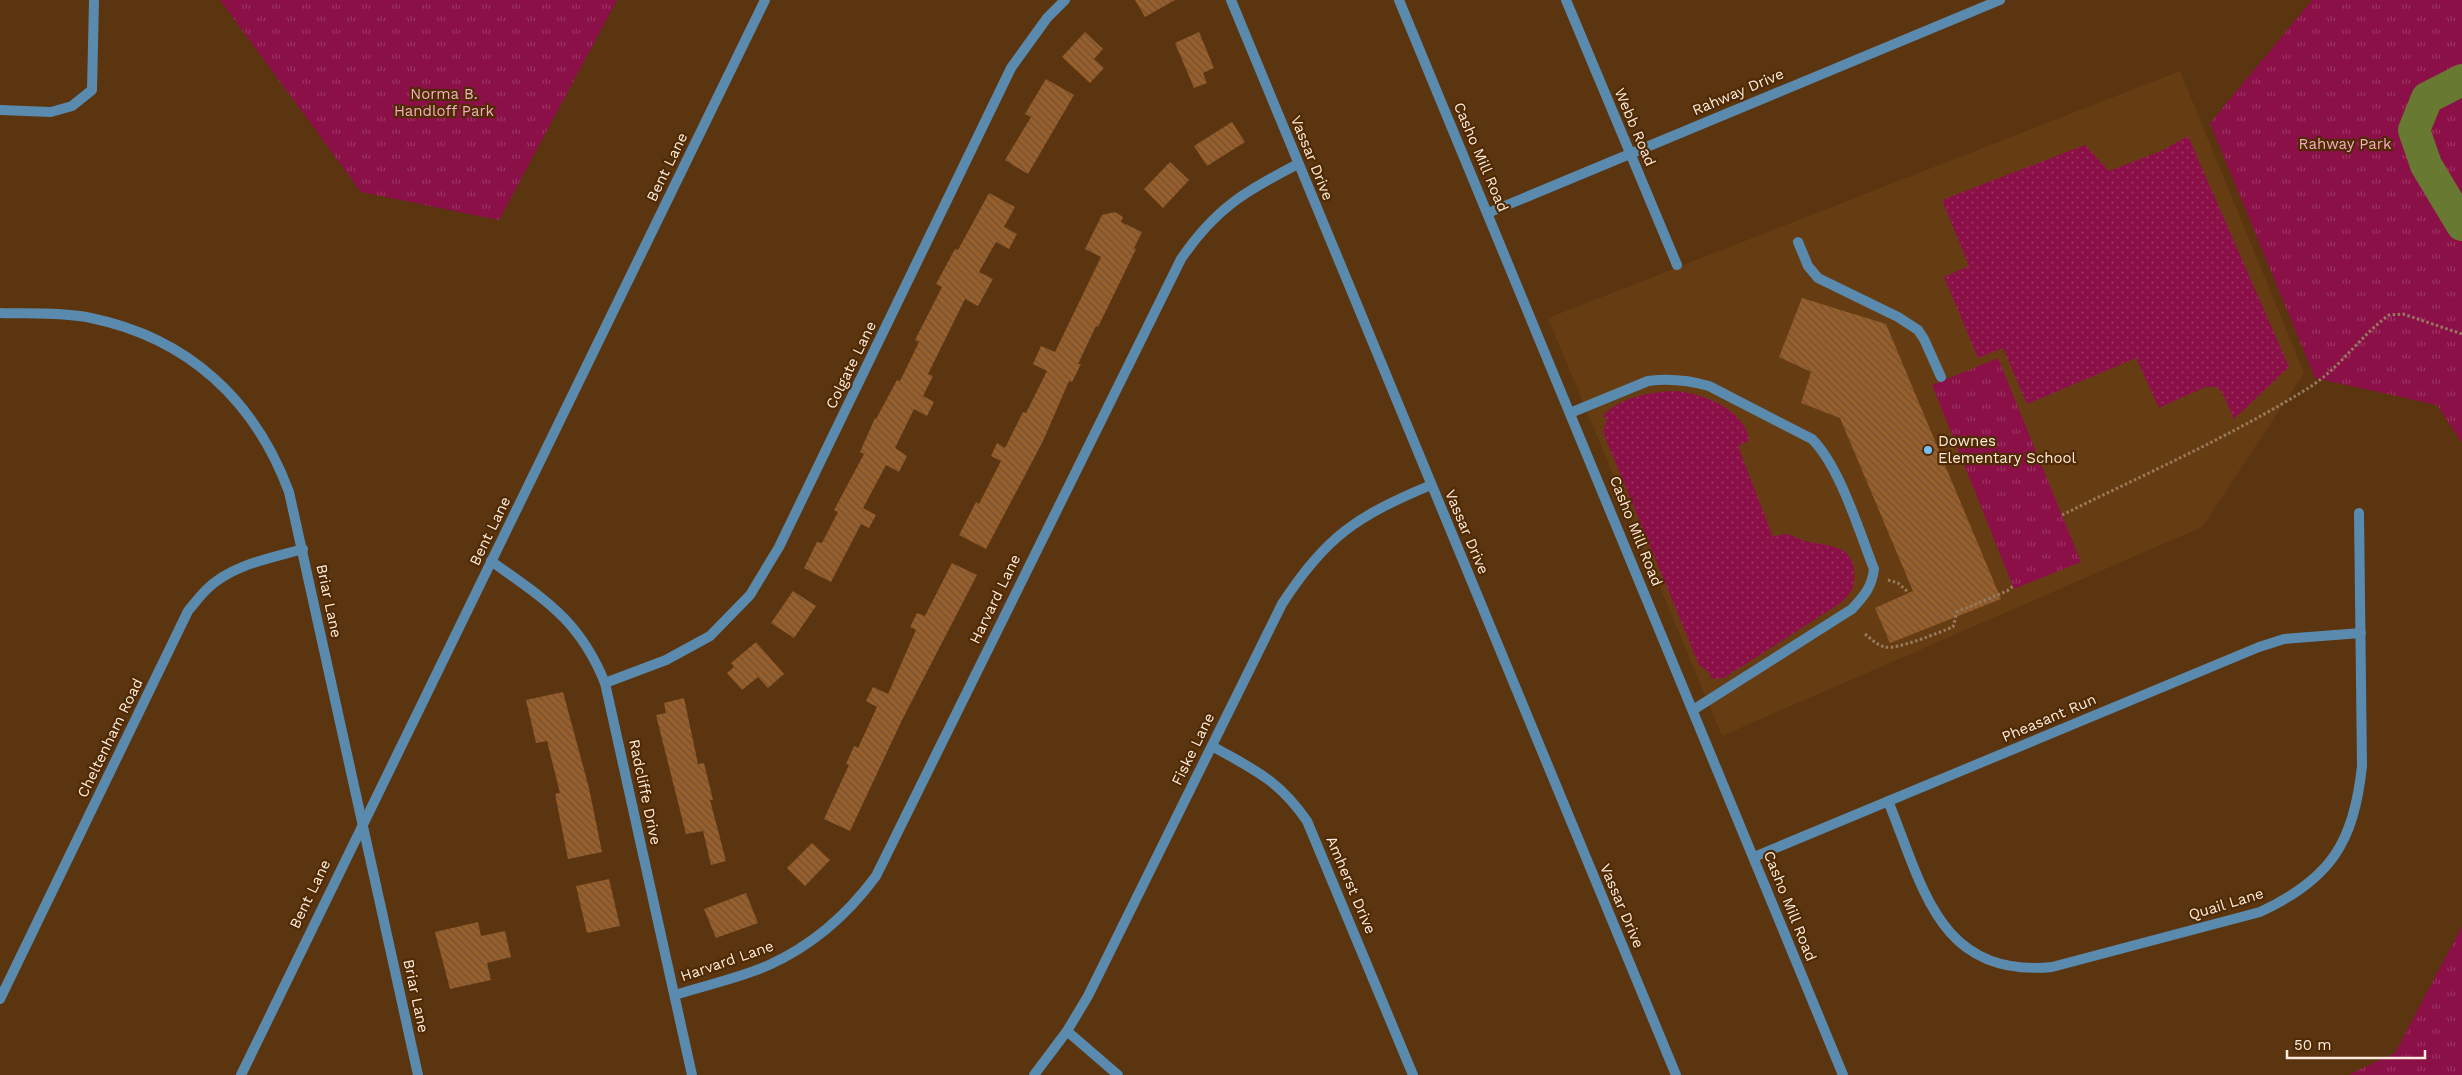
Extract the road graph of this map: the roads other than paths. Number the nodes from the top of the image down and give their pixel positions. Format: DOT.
graph roads {
  1 [pos="94,0"];
  2 [pos="765,0"];
  3 [pos="1065,0"];
  4 [pos="1231,0"];
  5 [pos="1399,0"];
  6 [pos="1566,0"];
  7 [pos="2000,0"];
  8 [pos="0,110"];
  9 [pos="1630,153"];
  10 [pos="1298,164"];
  11 [pos="1488,213"];
  12 [pos="1798,242"];
  13 [pos="1677,265"];
  14 [pos="0,313"];
  15 [pos="1941,377"];
  16 [pos="1570,413"];
  17 [pos="1431,485"];
  18 [pos="2360,513"];
  19 [pos="302,549"];
  20 [pos="492,562"];
  21 [pos="2361,633"];
  22 [pos="605,683"];
  23 [pos="1693,710"];
  24 [pos="1212,746"];
  25 [pos="1888,802"];
  26 [pos="362,821"];
  27 [pos="1754,857"];
  28 [pos="675,995"];
  29 [pos="0,999"];
  30 [pos="1066,1031"];
  31 [pos="240,1075"];
  32 [pos="418,1075"];
  33 [pos="692,1075"];
  34 [pos="1034,1075"];
  35 [pos="1118,1075"];
  36 [pos="1413,1075"];
  37 [pos="1676,1075"];
  38 [pos="1843,1075"];
  1 -- 8 [label="street"];
  2 -- 20 [label="street, Bent Lane"];
  3 -- 22 [label="street, Colgate Lane"];
  4 -- 10 [label="street, Vassar Drive"];
  5 -- 11 [label="street, Casho Mill Road"];
  6 -- 9 [label="street, Webb Road"];
  7 -- 9 [label="street, Rahway Drive"];
  9 -- 11 [label="street, Rahway Drive"];
  9 -- 13 [label="street, Webb Road"];
  10 -- 17 [label="street, Vassar Drive"];
  10 -- 28 [label="street, Harvard Lane"];
  11 -- 16 [label="street, Casho Mill Road"];
  12 -- 15 [label="street"];
  14 -- 19 [label="street, Briar Lane"];
  16 -- 23 [label="street, Casho Mill Road"];
  16 -- 23 [label="street"];
  17 -- 24 [label="street, Fiske Lane"];
  17 -- 37 [label="street, Vassar Drive"];
  18 -- 21 [label="street, Quail Lane"];
  19 -- 26 [label="street, Briar Lane"];
  19 -- 29 [label="street, Cheltenham Road"];
  20 -- 22 [label="street, Radcliffe Drive"];
  20 -- 26 [label="street, Bent Lane"];
  21 -- 25 [label="street, Pheasant Run"];
  21 -- 25 [label="street, Quail Lane"];
  22 -- 28 [label="street, Radcliffe Drive"];
  23 -- 27 [label="street, Casho Mill Road"];
  24 -- 30 [label="street, Fiske Lane"];
  24 -- 36 [label="street, Amherst Drive"];
  25 -- 27 [label="street, Pheasant Run"];
  26 -- 31 [label="street, Bent Lane"];
  26 -- 32 [label="street, Briar Lane"];
  27 -- 38 [label="street, Casho Mill Road"];
  28 -- 33 [label="street, Radcliffe Drive"];
  30 -- 34 [label="street, Fiske Lane"];
  30 -- 35 [label="street"];
}
